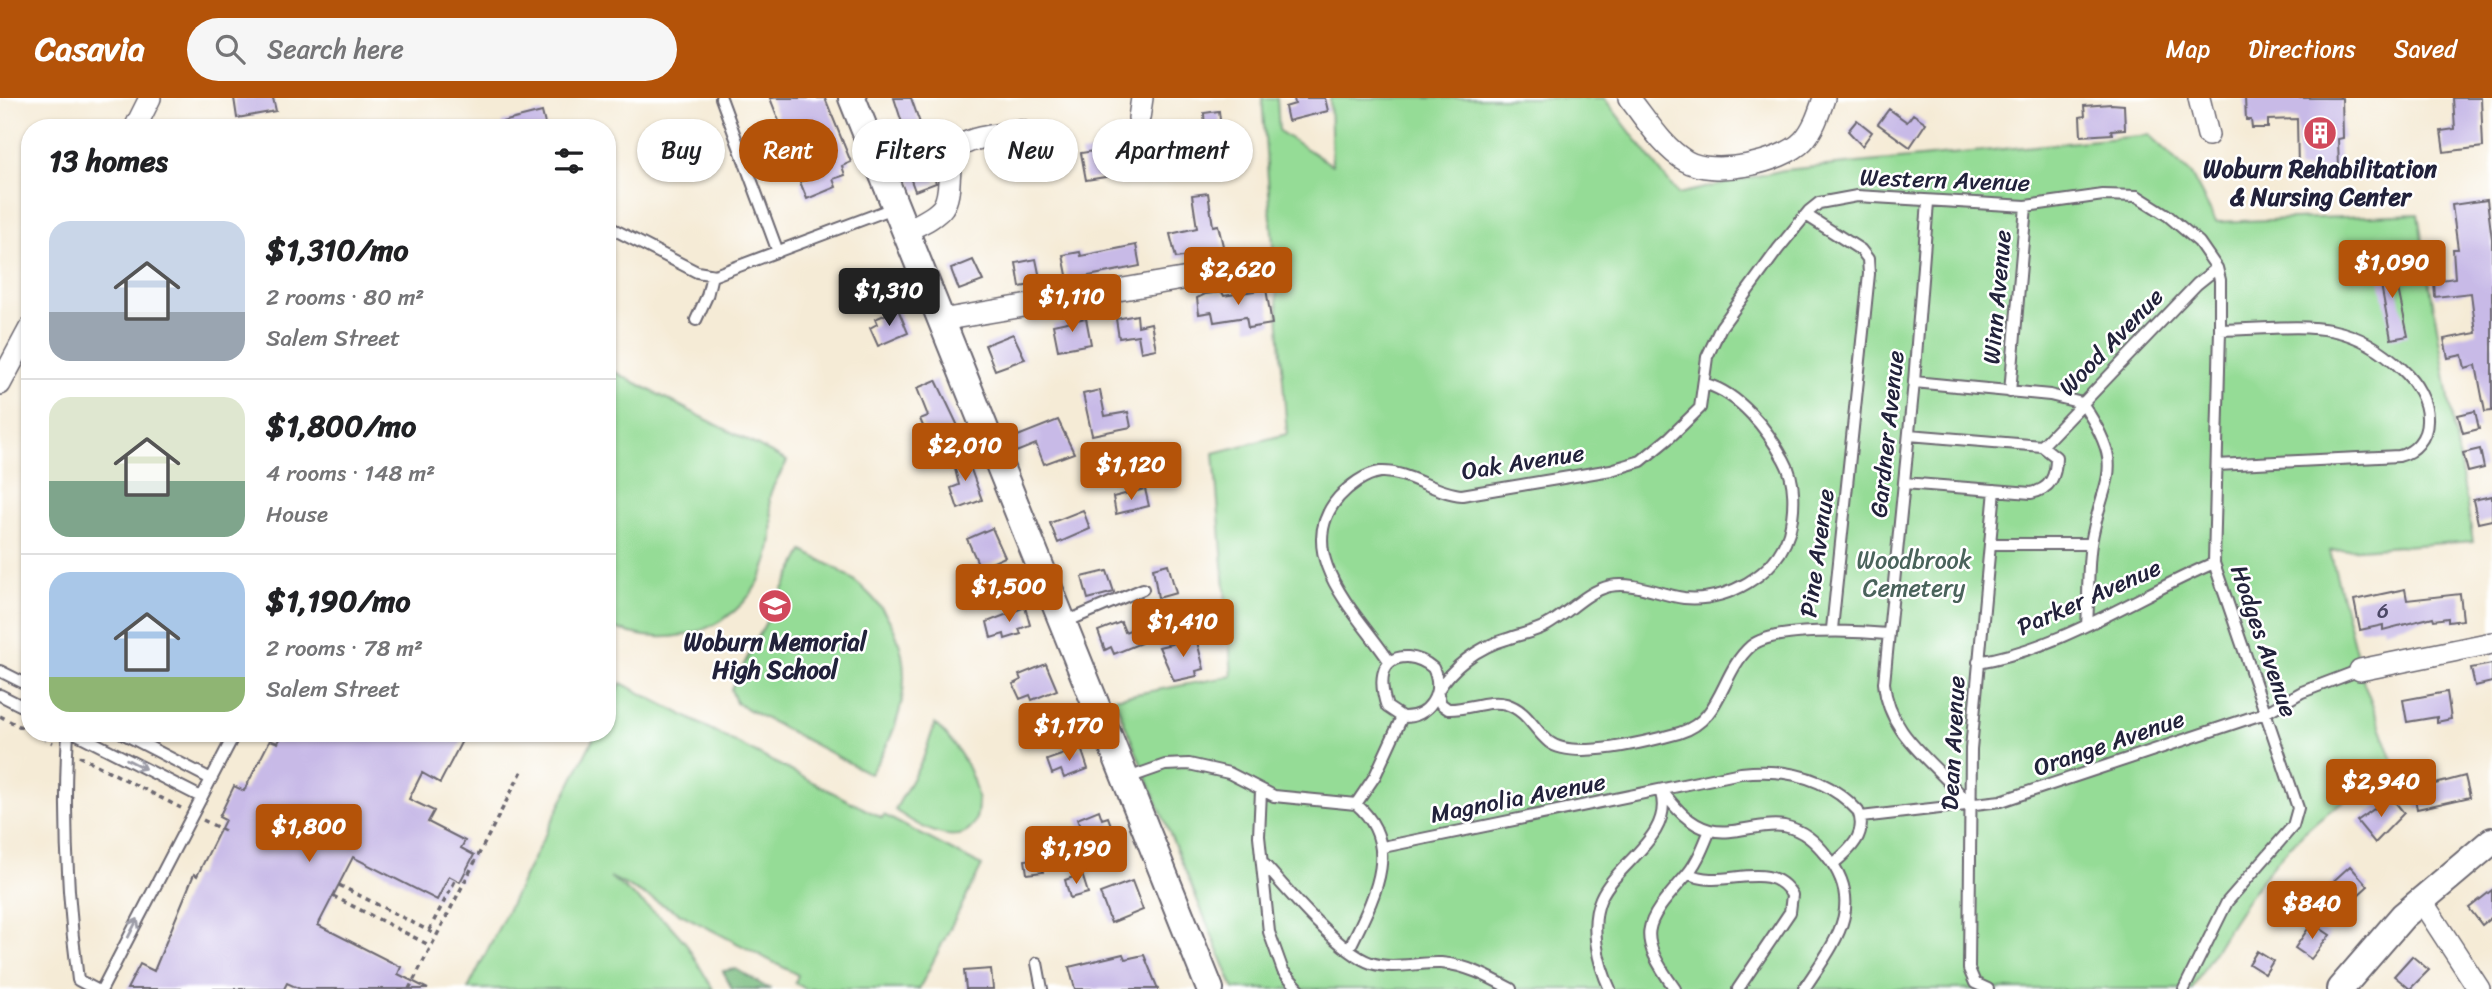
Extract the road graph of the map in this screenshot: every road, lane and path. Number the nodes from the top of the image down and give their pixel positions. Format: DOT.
graph roads {
  1 [pos="150,98"];
  2 [pos="721,98"];
  3 [pos="852,98"];
  4 [pos="1629,98"];
  5 [pos="1825,98"];
  6 [pos="2199,98"];
  7 [pos="140,119"];
  8 [pos="2208,135"];
  9 [pos="984,139"];
  10 [pos="1928,202"];
  11 [pos="895,206"];
  12 [pos="2026,206"];
  13 [pos="1806,215"];
  14 [pos="616,231"];
  15 [pos="906,231"];
  16 [pos="778,252"];
  17 [pos="1247,268"];
  18 [pos="2217,268"];
  19 [pos="712,275"];
  20 [pos="696,320"];
  21 [pos="941,320"];
  22 [pos="2220,330"];
  23 [pos="21,345"];
  24 [pos="1914,382"];
  25 [pos="0,384"];
  26 [pos="1706,384"];
  27 [pos="2010,392"];
  28 [pos="2082,403"];
  29 [pos="1909,435"];
  30 [pos="2045,447"];
  31 [pos="2217,465"];
  32 [pos="1904,483"];
  33 [pos="1996,490"];
  34 [pos="1990,544"];
  35 [pos="2091,544"];
  36 [pos="2214,563"];
  37 [pos="1143,589"];
  38 [pos="1063,624"];
  39 [pos="2087,625"];
  40 [pos="1832,629"];
  41 [pos="1887,635"];
  42 [pos="2492,643"];
  43 [pos="1390,661"];
  44 [pos="1979,662"];
  45 [pos="2360,670"];
  46 [pos="0,671"];
  47 [pos="21,682"];
  48 [pos="1437,692"];
  49 [pos="0,695"];
  50 [pos="21,706"];
  51 [pos="2265,713"];
  52 [pos="0,716"];
  53 [pos="1402,717"];
  54 [pos="21,726"];
  55 [pos="50,742"];
  56 [pos="68,742"];
  57 [pos="93,742"];
  58 [pos="139,742"];
  59 [pos="230,742"];
  60 [pos="67,751"];
  61 [pos="523,769"];
  62 [pos="211,779"];
  63 [pos="1125,779"];
  64 [pos="1661,790"];
  65 [pos="1261,791"];
  66 [pos="201,797"];
  67 [pos="1356,804"];
  68 [pos="1970,806"];
  69 [pos="192,814"];
  70 [pos="1861,817"];
  71 [pos="1710,830"];
  72 [pos="225,831"];
  73 [pos="2492,841"];
  74 [pos="1383,847"];
  75 [pos="1833,864"];
  76 [pos="1265,865"];
  77 [pos="1688,873"];
  78 [pos="456,879"];
  79 [pos="339,885"];
  80 [pos="333,896"];
  81 [pos="2421,900"];
  82 [pos="429,931"];
  83 [pos="437,935"];
  84 [pos="431,946"];
  85 [pos="1349,949"];
  86 [pos="1037,962"];
  87 [pos="1492,985"];
  88 [pos="1609,988"];
  89 [pos="95,989"];
  90 [pos="102,989"];
  91 [pos="409,989"];
  92 [pos="1042,989"];
  93 [pos="1210,989"];
  94 [pos="1299,989"];
  95 [pos="1511,989"];
  96 [pos="1675,989"];
  97 [pos="1738,989"];
  98 [pos="1804,989"];
  99 [pos="1989,989"];
  100 [pos="2183,989"];
  101 [pos="2340,989"];
  102 [pos="2479,989"];
  1 -- 7 [label="street"];
  2 -- 16 [label="lane"];
  3 -- 11 [label="street"];
  4 -- 5 [label="street"];
  6 -- 8 [label="street"];
  9 -- 15 [label="street"];
  10 -- 12 [label="lane, Western Avenue"];
  10 -- 13 [label="lane, Western Avenue"];
  10 -- 24 [label="lane, Gardner Avenue"];
  11 -- 15 [label="street"];
  11 -- 16 [label="lane"];
  12 -- 18 [label="lane, Western Avenue"];
  12 -- 27 [label="lane, Winn Avenue"];
  13 -- 26 [label="lane, Western Avenue"];
  13 -- 40 [label="lane, Pine Avenue"];
  14 -- 19 [label="lane"];
  15 -- 21 [label="street"];
  16 -- 19 [label="lane"];
  17 -- 21 [label="street"];
  18 -- 22 [label="lane, Hodges Avenue"];
  18 -- 28 [label="lane, Wood Avenue"];
  19 -- 20 [label="lane"];
  21 -- 38 [label="street"];
  22 -- 31 [label="lane, Hodges Avenue"];
  22 -- 31 [label="lane"];
  23 -- 25 [label="street"];
  24 -- 27 [label="lane"];
  24 -- 29 [label="lane, Gardner Avenue"];
  26 -- 43 [label="lane, Oak Avenue"];
  26 -- 48 [label="lane"];
  27 -- 28 [label="lane"];
  28 -- 30 [label="lane, Wood Avenue"];
  28 -- 35 [label="lane"];
  29 -- 30 [label="lane"];
  29 -- 32 [label="lane, Gardner Avenue"];
  30 -- 33 [label="lane"];
  31 -- 36 [label="lane, Hodges Avenue"];
  32 -- 33 [label="lane"];
  32 -- 41 [label="lane, Gardner Avenue"];
  33 -- 34 [label="lane, Dean Avenue"];
  34 -- 35 [label="lane"];
  34 -- 44 [label="lane, Dean Avenue"];
  35 -- 39 [label="lane"];
  36 -- 39 [label="lane, Parker Avenue"];
  36 -- 51 [label="lane, Hodges Avenue"];
  37 -- 38 [label="lane"];
  38 -- 63 [label="street"];
  39 -- 44 [label="lane, Parker Avenue"];
  40 -- 41 [label="lane"];
  40 -- 48 [label="lane, Pine Avenue"];
  41 -- 68 [label="lane, Gardner Avenue"];
  42 -- 45 [label="street"];
  43 -- 48 [label="lane"];
  43 -- 53 [label="lane"];
  44 -- 68 [label="lane, Dean Avenue"];
  45 -- 51 [label="lane, Orange Avenue"];
  46 -- 47 [label="lane"];
  48 -- 53 [label="lane"];
  49 -- 50 [label="lane"];
  51 -- 68 [label="lane, Orange Avenue"];
  51 -- 100 [label="lane, Hodges Avenue"];
  52 -- 54 [label="path"];
  53 -- 67 [label="lane"];
  55 -- 60 [label="path"];
  56 -- 60 [label="lane"];
  57 -- 66 [label="lane, one-way"];
  58 -- 62 [label="lane"];
  59 -- 62 [label="lane"];
  60 -- 69 [label="path"];
  60 -- 89 [label="lane"];
  61 -- 83 [label="path"];
  62 -- 66 [label="lane"];
  63 -- 65 [label="lane"];
  63 -- 93 [label="street"];
  64 -- 70 [label="lane"];
  64 -- 71 [label="lane"];
  64 -- 74 [label="lane, Magnolia Avenue"];
  64 -- 88 [label="lane"];
  65 -- 67 [label="lane"];
  65 -- 76 [label="lane"];
  66 -- 69 [label="lane"];
  67 -- 74 [label="lane"];
  68 -- 70 [label="lane, Orange Avenue"];
  68 -- 99 [label="lane, Dean Avenue"];
  69 -- 72 [label="path"];
  90 -- 69 [label="lane, one-way"];
  70 -- 75 [label="lane"];
  71 -- 75 [label="lane"];
  71 -- 77 [label="lane"];
  73 -- 81 [label="street"];
  74 -- 85 [label="lane"];
  75 -- 98 [label="lane"];
  76 -- 85 [label="lane"];
  76 -- 94 [label="lane"];
  77 -- 96 [label="lane"];
  77 -- 97 [label="lane"];
  78 -- 82 [label="path"];
  79 -- 82 [label="path"];
  80 -- 84 [label="path"];
  81 -- 101 [label="street"];
  81 -- 102 [label="street"];
  82 -- 83 [label="path"];
  83 -- 84 [label="path"];
  84 -- 91 [label="path"];
  85 -- 87 [label="lane"];
  86 -- 92 [label="lane"];
  87 -- 95 [label="lane"];
}
